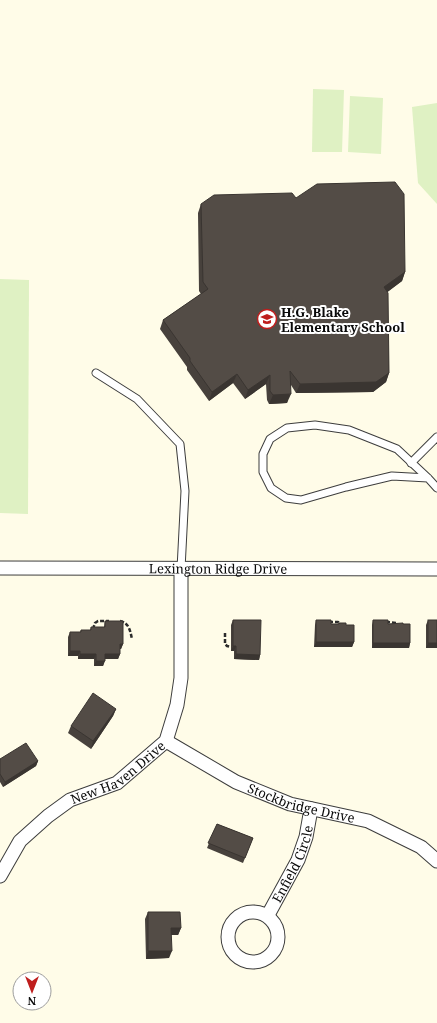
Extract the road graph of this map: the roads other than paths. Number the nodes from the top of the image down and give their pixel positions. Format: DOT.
graph roads {
  1 [pos="96,373"];
  2 [pos="437,438"];
  3 [pos="412,463"];
  4 [pos="428,478"];
  5 [pos="437,488"];
  6 [pos="0,568"];
  7 [pos="181,569"];
  8 [pos="437,569"];
  9 [pos="166,741"];
  10 [pos="311,809"];
  11 [pos="437,861"];
  12 [pos="0,876"];
  13 [pos="268,915"];
  1 -- 7 [label="lane"];
  2 -- 3 [label="lane"];
  3 -- 4 [label="lane"];
  3 -- 4 [label="lane"];
  4 -- 5 [label="lane"];
  6 -- 7 [label="street, Lexington Ridge Drive"];
  7 -- 8 [label="street, Lexington Ridge Drive"];
  7 -- 9 [label="street, New Haven Drive"];
  9 -- 10 [label="street, Stockbridge Drive"];
  9 -- 12 [label="street, New Haven Drive"];
  10 -- 11 [label="street, Stockbridge Drive"];
  10 -- 13 [label="street, Enfield Circle"];
}
